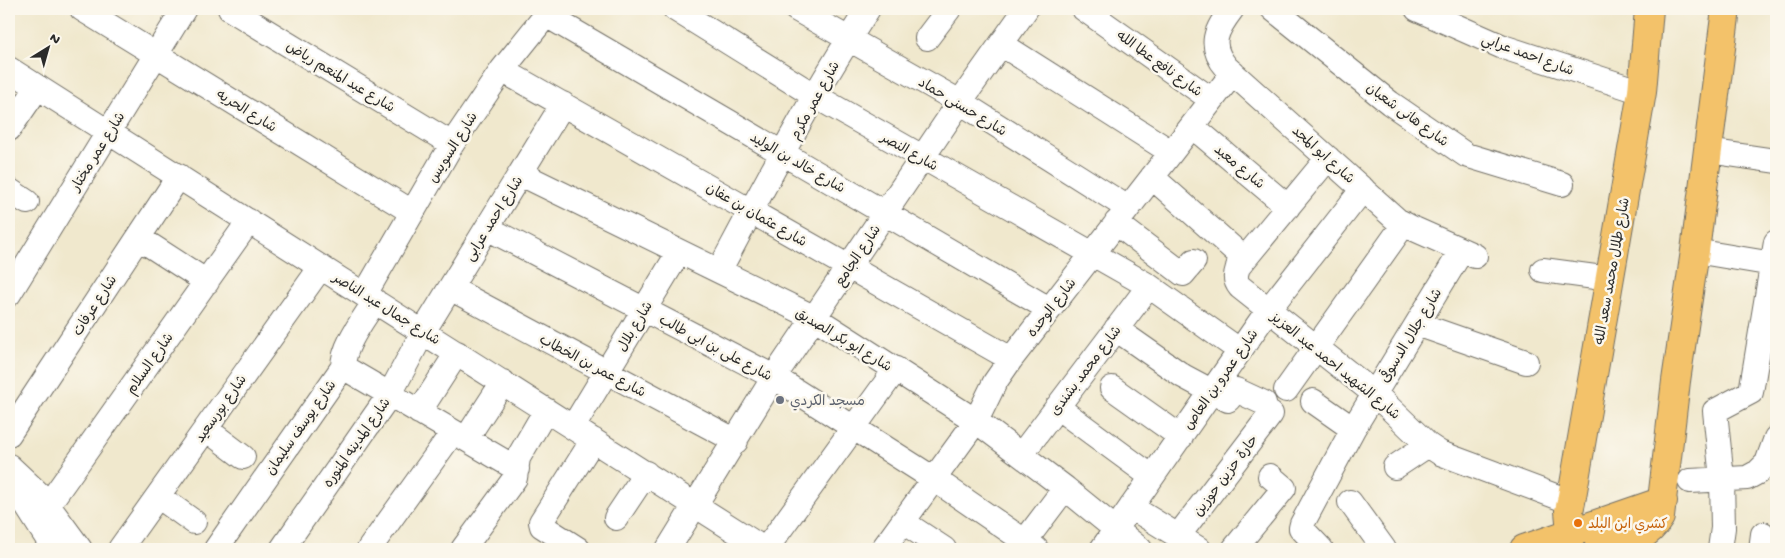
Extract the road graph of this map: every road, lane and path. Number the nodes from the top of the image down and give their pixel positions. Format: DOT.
graph roads {
  1 [pos="82,9"];
  2 [pos="184,9"];
  3 [pos="230,9"];
  4 [pos="675,9"];
  5 [pos="796,9"];
  6 [pos="868,9"];
  7 [pos="949,9"];
  8 [pos="1026,9"];
  9 [pos="1084,9"];
  10 [pos="1417,9"];
  11 [pos="1649,9"];
  12 [pos="1726,9"];
  13 [pos="1275,10"];
  14 [pos="549,12"];
  15 [pos="1222,12"];
  16 [pos="848,38"];
  17 [pos="927,38"];
  18 [pos="1002,44"];
  19 [pos="156,54"];
  20 [pos="9,69"];
  21 [pos="502,70"];
  22 [pos="1233,73"];
  23 [pos="38,88"];
  24 [pos="1642,92"];
  25 [pos="815,96"];
  26 [pos="1212,100"];
  27 [pos="960,102"];
  28 [pos="563,104"];
  29 [pos="1192,126"];
  30 [pos="9,129"];
  31 [pos="109,132"];
  32 [pos="452,144"];
  33 [pos="1708,150"];
  34 [pos="1172,152"];
  35 [pos="783,154"];
  36 [pos="922,158"];
  37 [pos="1328,158"];
  38 [pos="1776,161"];
  39 [pos="521,174"];
  40 [pos="179,176"];
  41 [pos="1152,177"];
  42 [pos="1562,184"];
  43 [pos="1363,189"];
  44 [pos="1288,207"];
  45 [pos="751,210"];
  46 [pos="412,212"];
  47 [pos="885,213"];
  48 [pos="1122,216"];
  49 [pos="249,221"];
  50 [pos="1404,224"];
  51 [pos="487,228"];
  52 [pos="139,238"];
  53 [pos="1695,251"];
  54 [pos="679,252"];
  55 [pos="1093,253"];
  56 [pos="1468,253"];
  57 [pos="1774,253"];
  58 [pos="1194,261"];
  59 [pos="849,266"];
  60 [pos="321,267"];
  61 [pos="1238,267"];
  62 [pos="1543,270"];
  63 [pos="719,271"];
  64 [pos="1610,279"];
  65 [pos="206,282"];
  66 [pos="1149,286"];
  67 [pos="450,288"];
  68 [pos="9,294"];
  69 [pos="370,298"];
  70 [pos="1049,309"];
  71 [pos="1269,309"];
  72 [pos="644,310"];
  73 [pos="815,318"];
  74 [pos="1417,324"];
  75 [pos="1116,329"];
  76 [pos="423,332"];
  77 [pos="1316,347"];
  78 [pos="1239,350"];
  79 [pos="457,353"];
  80 [pos="1011,359"];
  81 [pos="1526,362"];
  82 [pos="343,366"];
  83 [pos="896,369"];
  84 [pos="606,372"];
  85 [pos="774,377"];
  86 [pos="503,382"];
  87 [pos="1112,388"];
  88 [pos="1286,390"];
  89 [pos="1212,392"];
  90 [pos="390,394"];
  91 [pos="1375,394"];
  92 [pos="1314,401"];
  93 [pos="1057,407"];
  94 [pos="546,410"];
  95 [pos="420,412"];
  96 [pos="976,421"];
  97 [pos="573,426"];
  98 [pos="854,427"];
  99 [pos="206,429"];
  100 [pos="1353,429"];
  101 [pos="9,434"];
  102 [pos="460,435"];
  103 [pos="1181,437"];
  104 [pos="1776,438"];
  105 [pos="593,440"];
  106 [pos="736,441"];
  107 [pos="1428,445"];
  108 [pos="1021,455"];
  109 [pos="243,456"];
  110 [pos="1394,468"];
  111 [pos="517,469"];
  112 [pos="13,470"];
  113 [pos="646,473"];
  114 [pos="1270,476"];
  115 [pos="1152,477"];
  116 [pos="934,479"];
  117 [pos="1722,479"];
  118 [pos="1690,481"];
  119 [pos="1065,488"];
  120 [pos="158,496"];
  121 [pos="1662,501"];
  122 [pos="1350,502"];
  123 [pos="1571,502"];
  124 [pos="48,504"];
  125 [pos="696,506"];
  126 [pos="1131,506"];
  127 [pos="616,518"];
  128 [pos="194,522"];
  129 [pos="903,522"];
  130 [pos="1158,524"];
  131 [pos="1116,528"];
  132 [pos="1570,532"];
  133 [pos="1178,536"];
  134 [pos="1638,544"];
  135 [pos="1027,547"];
  136 [pos="759,548"];
  137 [pos="1139,548"];
  138 [pos="54,549"];
  139 [pos="80,549"];
  140 [pos="120,549"];
  141 [pos="216,549"];
  142 [pos="282,549"];
  143 [pos="369,549"];
  144 [pos="463,549"];
  145 [pos="578,549"];
  146 [pos="668,549"];
  147 [pos="883,549"];
  148 [pos="944,549"];
  149 [pos="1102,549"];
  150 [pos="1199,549"];
  151 [pos="1234,549"];
  152 [pos="1321,549"];
  153 [pos="1384,549"];
  154 [pos="1524,549"];
  155 [pos="1598,549"];
  156 [pos="1720,549"];
  1 -- 19 [label="street, شارع الحريه"];
  2 -- 19 [label="street, شارع عمر مختار"];
  3 -- 32 [label="street, شارع عبد المنعم رياض"];
  4 -- 25 [label="street, شارع النصر"];
  5 -- 16 [label="street, شارع حسنى حماد"];
  6 -- 16 [label="street, شارع عمر مكرم"];
  7 -- 17 [label="street"];
  8 -- 18 [label="street, شارع الجامع"];
  9 -- 26 [label="street, شارع نافع عطا الله"];
  10 -- 24 [label="street, شارع احمد عرابي"];
  11 -- 24 [label="main road, شارع طلال محمد سعد الله"];
  12 -- 33 [label="main road"];
  13 -- 42 [label="street, شارع هانى شعبان"];
  14 -- 21 [label="street, شارع السويس"];
  14 -- 35 [label="street, شارع خالد بن الوليد"];
  15 -- 22 [label="street, شارع ابو المجد"];
  16 -- 25 [label="street, شارع عمر مكرم"];
  16 -- 27 [label="street, شارع حسنى حماد"];
  18 -- 27 [label="street, شارع الجامع"];
  18 -- 34 [label="street"];
  19 -- 31 [label="street, شارع عمر مختار"];
  19 -- 46 [label="street, شارع الحريه"];
  20 -- 23 [label="street, شارع جمال عبد الناصر"];
  21 -- 28 [label="street, شارع عثمان بن عفان"];
  21 -- 32 [label="street, شارع السويس"];
  22 -- 26 [label="street, شارع الوحده"];
  22 -- 37 [label="street, شارع ابو المجد"];
  23 -- 30 [label="street"];
  23 -- 31 [label="street, شارع جمال عبد الناصر"];
  24 -- 64 [label="main road, شارع طلال محمد سعد الله"];
  25 -- 35 [label="street, شارع عمر مكرم"];
  25 -- 36 [label="street, شارع النصر"];
  26 -- 29 [label="street, شارع الوحده"];
  27 -- 36 [label="street, شارع الجامع"];
  27 -- 48 [label="street, شارع حسنى حماد"];
  28 -- 39 [label="street, شارع احمد عرابى"];
  28 -- 45 [label="street, شارع عثمان بن عفان"];
  29 -- 34 [label="street, شارع الوحده"];
  29 -- 44 [label="street, شارع معبد"];
  31 -- 40 [label="street, شارع جمال عبد الناصر"];
  31 -- 68 [label="street, شارع عمر مختار"];
  32 -- 46 [label="street, شارع السويس"];
  33 -- 38 [label="street"];
  33 -- 53 [label="main road"];
  34 -- 41 [label="street, شارع الوحده"];
  35 -- 45 [label="street, شارع عمر مكرم"];
  35 -- 47 [label="street, شارع خالد بن الوليد"];
  36 -- 47 [label="street, شارع الجامع"];
  36 -- 55 [label="street, شارع النصر"];
  37 -- 43 [label="street, شارع ابو المجد"];
  37 -- 44 [label="street"];
  39 -- 51 [label="street, شارع احمد عرابى"];
  39 -- 54 [label="street, شارع ابو بكر الصديق"];
  40 -- 49 [label="street, شارع جمال عبد الناصر"];
  40 -- 52 [label="street, شارع عرفات"];
  41 -- 48 [label="street, شارع الوحده"];
  41 -- 61 [label="street, شارع الشهيد احمد عبد العزيز"];
  43 -- 50 [label="street, شارع ابو المجد"];
  43 -- 71 [label="street, شارع عمرو بن العاص"];
  44 -- 61 [label="street"];
  45 -- 59 [label="street, شارع عثمان بن عفان"];
  45 -- 63 [label="street, شارع عمر مكرم"];
  46 -- 69 [label="street, شارع السويس"];
  47 -- 59 [label="street, شارع الجامع"];
  47 -- 70 [label="street, شارع خالد بن الوليد"];
  48 -- 55 [label="street, شارع الوحده"];
  48 -- 58 [label="street, شارع حسنى حماد"];
  49 -- 60 [label="street, شارع جمال عبد الناصر"];
  49 -- 65 [label="street, شارع السلام"];
  50 -- 56 [label="street, شارع ابو المجد"];
  50 -- 77 [label="street"];
  51 -- 67 [label="street, شارع احمد عرابى"];
  51 -- 72 [label="street, شارع على بن ابى طالب"];
  52 -- 65 [label="street"];
  52 -- 101 [label="street, شارع عرفات"];
  53 -- 57 [label="street"];
  53 -- 121 [label="main road"];
  54 -- 63 [label="street, شارع ابو بكر الصديق"];
  54 -- 72 [label="street, شارع بلال"];
  55 -- 66 [label="street, شارع النصر"];
  55 -- 70 [label="street, شارع الوحده"];
  56 -- 74 [label="street, شارع جلال الدسوقى"];
  57 -- 117 [label="street"];
  59 -- 73 [label="street, شارع الجامع"];
  59 -- 80 [label="street, شارع عثمان بن عفان"];
  60 -- 69 [label="street, شارع جمال عبد الناصر"];
  60 -- 99 [label="street, شارع بورسعيد"];
  61 -- 71 [label="street, شارع الشهيد احمد عبد العزيز"];
  62 -- 64 [label="street"];
  63 -- 73 [label="street, شارع ابو بكر الصديق"];
  64 -- 123 [label="main road, شارع طلال محمد سعد الله"];
  65 -- 124 [label="street, شارع السلام"];
  66 -- 75 [label="street, شارع محمد بشندى"];
  66 -- 78 [label="street, شارع النصر"];
  67 -- 76 [label="street, شارع احمد عرابى"];
  67 -- 84 [label="street, شارع عمر بن الخطاب"];
  69 -- 76 [label="street, شارع جمال عبد الناصر"];
  69 -- 82 [label="street, شارع يوسف سليمان"];
  70 -- 80 [label="street, شارع الوحده"];
  71 -- 77 [label="street, شارع الشهيد احمد عبد العزيز"];
  71 -- 78 [label="street, شارع عمرو بن العاص"];
  72 -- 84 [label="street, شارع بلال"];
  72 -- 85 [label="street, شارع على بن ابى طالب"];
  73 -- 83 [label="street, شارع ابو بكر الصديق"];
  73 -- 85 [label="street, شارع الجامع"];
  74 -- 81 [label="street"];
  74 -- 91 [label="street, شارع جلال الدسوقى"];
  75 -- 89 [label="street"];
  75 -- 93 [label="street, شارع محمد بشندى"];
  76 -- 79 [label="street, شارع جمال عبد الناصر"];
  76 -- 90 [label="street, شارع المدينه المنوره"];
  77 -- 88 [label="street"];
  77 -- 91 [label="street, شارع الشهيد احمد عبد العزيز"];
  78 -- 89 [label="street, شارع عمرو بن العاص"];
  79 -- 86 [label="street, شارع جمال عبد الناصر"];
  79 -- 95 [label="street"];
  80 -- 96 [label="street, شارع الوحده"];
  82 -- 90 [label="street"];
  82 -- 141 [label="street, شارع يوسف سليمان"];
  83 -- 96 [label="street, شارع ابو بكر الصديق"];
  83 -- 98 [label="street"];
  84 -- 97 [label="street, شارع بلال"];
  84 -- 106 [label="street, شارع عمر بن الخطاب"];
  85 -- 98 [label="street, شارع على بن ابى طالب"];
  85 -- 106 [label="street, شارع الجامع"];
  86 -- 94 [label="street, شارع جمال عبد الناصر"];
  86 -- 102 [label="street"];
  87 -- 103 [label="street"];
  89 -- 103 [label="street, شارع عمرو بن العاص"];
  89 -- 133 [label="street, حارة حزين حوزين"];
  90 -- 95 [label="street"];
  90 -- 142 [label="street, شارع المدينه المنوره"];
  91 -- 100 [label="street, شارع جلال الدسوقى"];
  91 -- 107 [label="street, شارع الشهيد احمد عبد العزيز"];
  92 -- 100 [label="street"];
  93 -- 108 [label="street, شارع محمد بشندى"];
  93 -- 115 [label="street"];
  94 -- 97 [label="street, شارع جمال عبد الناصر"];
  94 -- 111 [label="street"];
  95 -- 102 [label="street"];
  96 -- 108 [label="street, شارع ابو بكر الصديق"];
  96 -- 116 [label="street, شارع الوحده"];
  97 -- 105 [label="street, شارع جمال عبد الناصر"];
  98 -- 116 [label="street, شارع على بن ابى طالب"];
  98 -- 136 [label="street"];
  99 -- 109 [label="street"];
  99 -- 120 [label="street, شارع بورسعيد"];
  100 -- 152 [label="street, شارع جلال الدسوقى"];
  102 -- 111 [label="street"];
  102 -- 143 [label="street"];
  103 -- 115 [label="street, شارع عمرو بن العاص"];
  104 -- 117 [label="street"];
  105 -- 113 [label="street, شارع جمال عبد الناصر"];
  105 -- 145 [label="street"];
  106 -- 125 [label="street, شارع الجامع"];
  107 -- 110 [label="street"];
  107 -- 123 [label="street, شارع الشهيد احمد عبد العزيز"];
  108 -- 119 [label="street, شارع ابو بكر الصديق"];
  111 -- 144 [label="street"];
  112 -- 124 [label="street"];
  112 -- 138 [label="street"];
  113 -- 125 [label="street, شارع جمال عبد الناصر"];
  113 -- 127 [label="street"];
  114 -- 151 [label="street"];
  115 -- 126 [label="street, شارع عمرو بن العاص"];
  116 -- 129 [label="street, شارع الوحده"];
  116 -- 135 [label="street, شارع على بن ابى طالب"];
  117 -- 118 [label="street"];
  117 -- 156 [label="street"];
  119 -- 131 [label="street, شارع ابو بكر الصديق"];
  119 -- 135 [label="street"];
  120 -- 128 [label="street"];
  120 -- 140 [label="street, شارع بورسعيد"];
  121 -- 132 [label="main road"];
  121 -- 134 [label="main road"];
  122 -- 153 [label="street"];
  123 -- 132 [label="main road, شارع طلال محمد سعد الله"];
  124 -- 139 [label="street"];
  125 -- 136 [label="street, شارع جمال عبد الناصر"];
  125 -- 146 [label="street, شارع الجامع"];
  126 -- 130 [label="street"];
  126 -- 131 [label="street, شارع عمرو بن العاص"];
  129 -- 147 [label="street, شارع الوحده"];
  129 -- 148 [label="street"];
  130 -- 133 [label="street"];
  130 -- 137 [label="street"];
  131 -- 137 [label="street, شارع ابو بكر الصديق"];
  131 -- 149 [label="street, شارع عمرو بن العاص"];
  132 -- 154 [label="main road"];
  133 -- 150 [label="street"];
  134 -- 155 [label="main road"];
}
